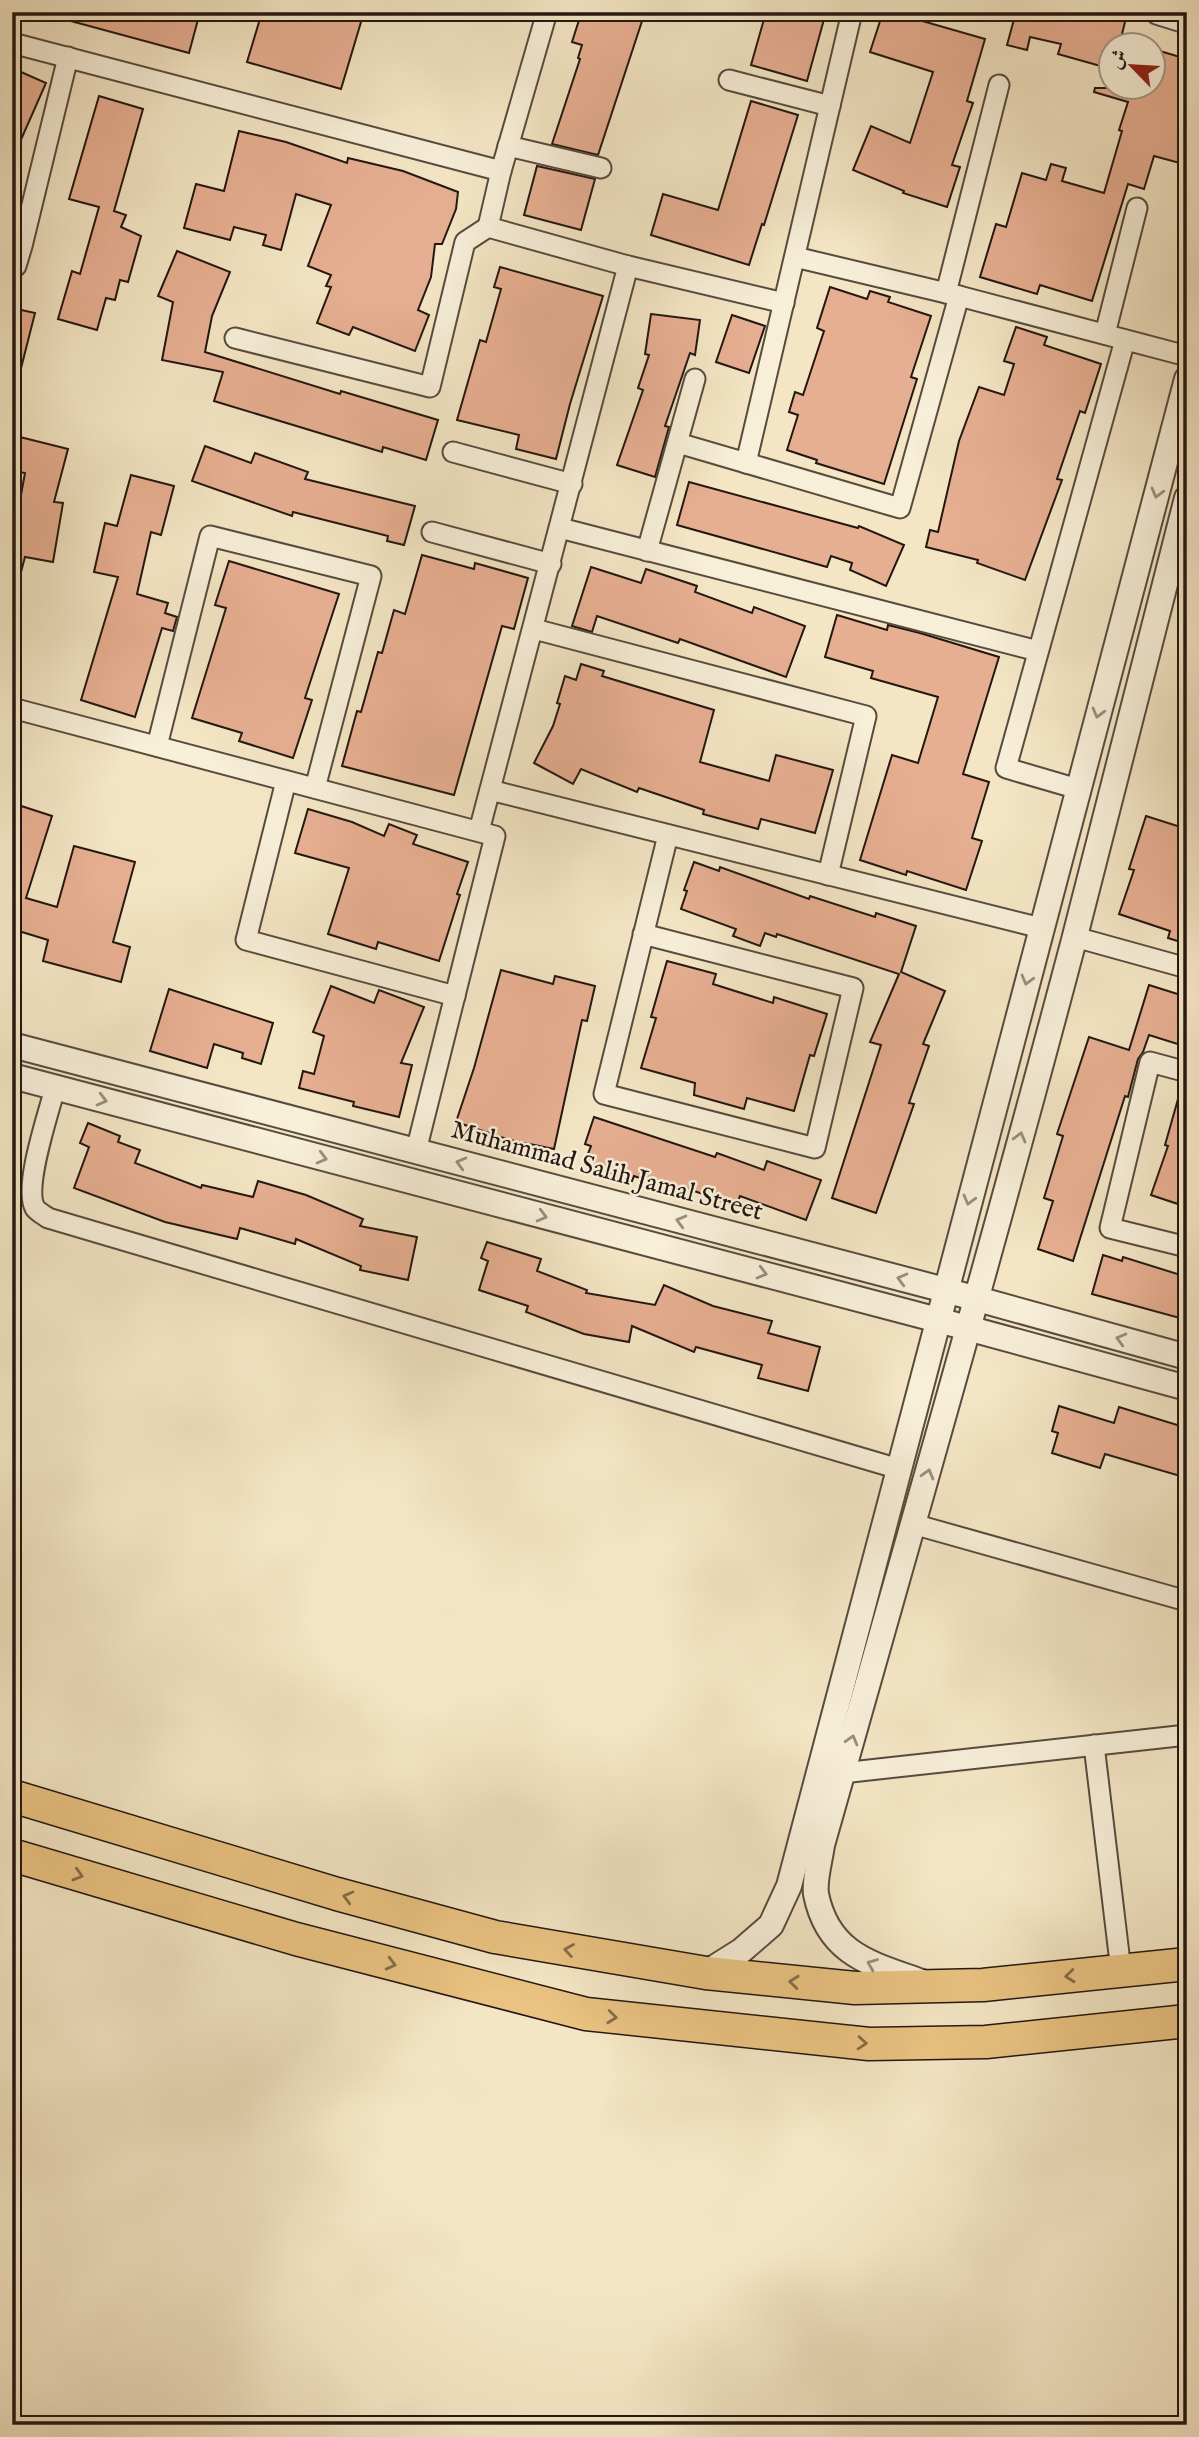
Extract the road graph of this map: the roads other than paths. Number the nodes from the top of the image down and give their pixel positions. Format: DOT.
graph roads {
  1 [pos="547,12"];
  2 [pos="852,12"];
  3 [pos="1158,12"];
  4 [pos="1187,21"];
  5 [pos="12,43"];
  6 [pos="68,57"];
  7 [pos="729,80"];
  8 [pos="999,86"];
  9 [pos="830,106"];
  10 [pos="508,146"];
  11 [pos="601,169"];
  12 [pos="500,171"];
  13 [pos="1137,208"];
  14 [pos="488,227"];
  15 [pos="795,257"];
  16 [pos="628,266"];
  17 [pos="12,269"];
  18 [pos="953,294"];
  19 [pos="784,303"];
  20 [pos="1105,334"];
  21 [pos="235,338"];
  22 [pos="1125,340"];
  23 [pos="1187,356"];
  24 [pos="695,379"];
  25 [pos="1187,379"];
  26 [pos="678,443"];
  27 [pos="453,452"];
  28 [pos="746,463"];
  29 [pos="572,484"];
  30 [pos="1187,498"];
  31 [pos="560,528"];
  32 [pos="432,532"];
  33 [pos="647,551"];
  34 [pos="551,564"];
  35 [pos="534,629"];
  36 [pos="1038,651"];
  37 [pos="12,708"];
  38 [pos="157,746"];
  39 [pos="286,781"];
  40 [pos="315,788"];
  41 [pos="1078,789"];
  42 [pos="490,790"];
  43 [pos="479,831"];
  44 [pos="667,835"];
  45 [pos="828,874"];
  46 [pos="1041,928"];
  47 [pos="643,934"];
  48 [pos="1075,937"];
  49 [pos="1187,968"];
  50 [pos="455,996"];
  51 [pos="12,1045"];
  52 [pos="1187,1072"];
  53 [pos="12,1076"];
  54 [pos="55,1088"];
  55 [pos="416,1151"];
  56 [pos="1187,1247"];
  57 [pos="945,1290"];
  58 [pos="976,1299"];
  59 [pos="938,1320"];
  60 [pos="968,1328"];
  61 [pos="1187,1357"];
  62 [pos="1187,1388"];
  63 [pos="900,1469"];
  64 [pos="913,1524"];
  65 [pos="1187,1601"];
  66 [pos="1187,1735"];
  67 [pos="1094,1745"];
  68 [pos="842,1773"];
  69 [pos="12,1796"];
  70 [pos="12,1855"];
  71 [pos="1187,1964"];
  72 [pos="1121,1971"];
  73 [pos="706,1973"];
  74 [pos="936,1986"];
  75 [pos="1187,2021"];
  1 -- 10 [label="street"];
  2 -- 9 [label="street"];
  3 -- 4 [label="street"];
  5 -- 6 [label="street"];
  6 -- 12 [label="street"];
  6 -- 17 [label="street"];
  7 -- 9 [label="street"];
  8 -- 18 [label="street"];
  9 -- 15 [label="street"];
  10 -- 11 [label="street"];
  10 -- 12 [label="street"];
  12 -- 14 [label="street"];
  13 -- 20 [label="street"];
  14 -- 16 [label="street"];
  14 -- 21 [label="street"];
  15 -- 18 [label="street"];
  15 -- 19 [label="street"];
  16 -- 19 [label="street"];
  16 -- 29 [label="street"];
  18 -- 20 [label="street"];
  18 -- 28 [label="street"];
  19 -- 28 [label="street"];
  20 -- 22 [label="street"];
  22 -- 23 [label="street"];
  22 -- 36 [label="street"];
  24 -- 26 [label="street"];
  25 -- 41 [label="street, one-way"];
  26 -- 28 [label="street"];
  26 -- 33 [label="street"];
  27 -- 29 [label="street"];
  29 -- 31 [label="street"];
  30 -- 48 [label="street"];
  31 -- 33 [label="street"];
  31 -- 34 [label="street"];
  32 -- 34 [label="street"];
  33 -- 36 [label="street"];
  34 -- 35 [label="street"];
  35 -- 42 [label="street"];
  35 -- 45 [label="street"];
  36 -- 41 [label="street"];
  37 -- 38 [label="street"];
  38 -- 39 [label="street"];
  38 -- 40 [label="street"];
  39 -- 40 [label="street"];
  39 -- 50 [label="street"];
  40 -- 43 [label="street"];
  41 -- 46 [label="street"];
  42 -- 43 [label="street"];
  42 -- 44 [label="street"];
  43 -- 50 [label="street"];
  44 -- 45 [label="street"];
  44 -- 47 [label="street"];
  45 -- 46 [label="street"];
  46 -- 57 [label="street, one-way"];
  47 -- 47 [label="street"];
  48 -- 49 [label="street"];
  58 -- 48 [label="street, one-way"];
  50 -- 55 [label="street"];
  51 -- 55 [label="street, Muhammad Salih Jamal Street"];
  52 -- 56 [label="street"];
  53 -- 54 [label="street"];
  54 -- 59 [label="street, one-way"];
  54 -- 63 [label="street"];
  57 -- 55 [label="street, Muhammad Salih Jamal Street, one-way"];
  57 -- 58 [label="street, Muhammad Salih Jamal Street"];
  57 -- 59 [label="street"];
  58 -- 60 [label="street"];
  61 -- 58 [label="street, Muhammad Salih Jamal Street, one-way"];
  59 -- 60 [label="street"];
  59 -- 63 [label="street"];
  60 -- 62 [label="street"];
  64 -- 60 [label="street, one-way"];
  63 -- 73 [label="street"];
  64 -- 65 [label="street"];
  68 -- 64 [label="street, one-way"];
  66 -- 67 [label="street"];
  67 -- 68 [label="street"];
  67 -- 72 [label="street"];
  74 -- 68 [label="street, one-way"];
  73 -- 69 [label="main road, one-way"];
  70 -- 75 [label="main road, one-way"];
  71 -- 72 [label="main road"];
  72 -- 74 [label="main road, one-way"];
  74 -- 73 [label="main road, one-way"];
}
